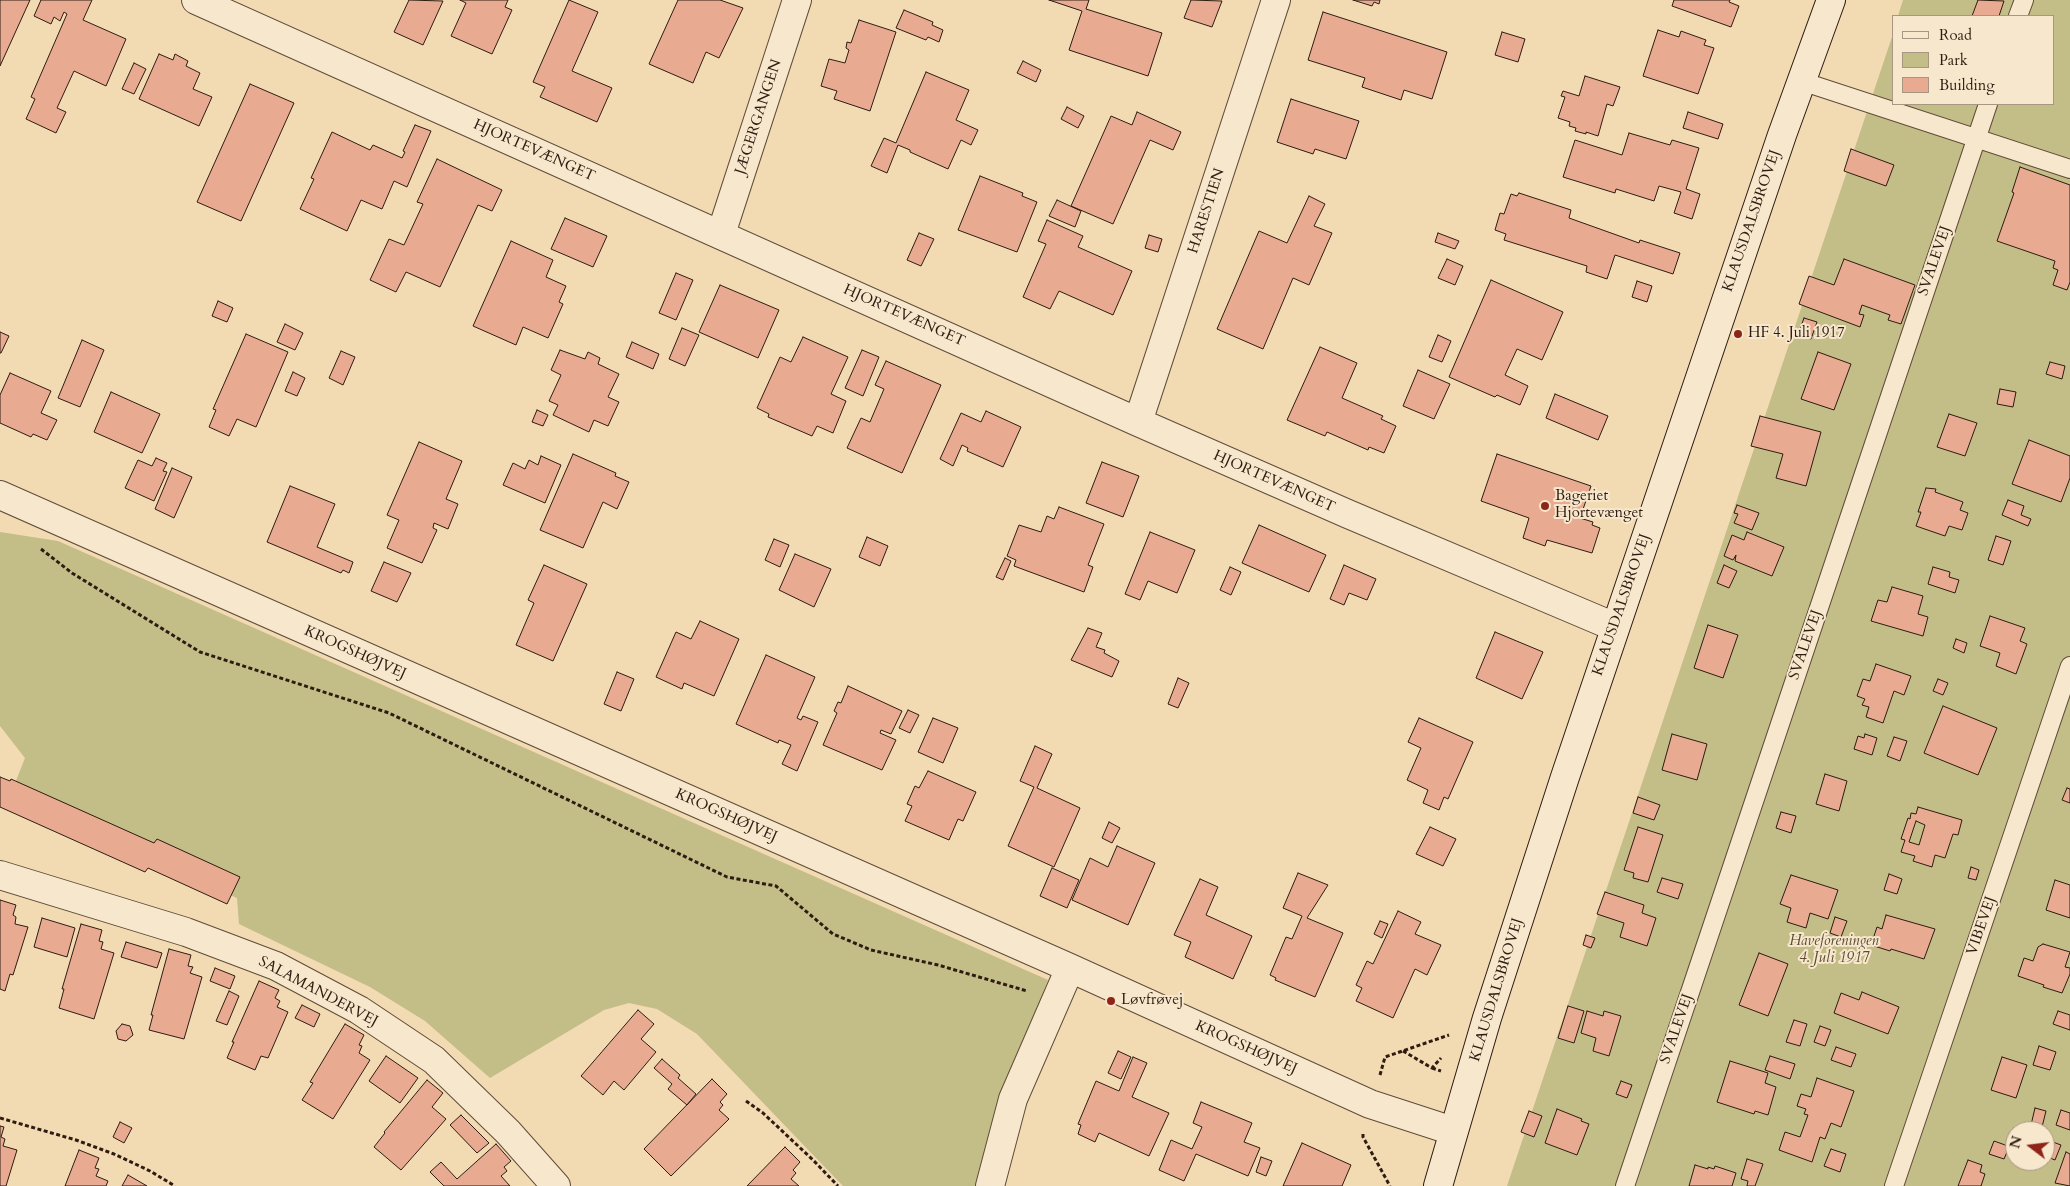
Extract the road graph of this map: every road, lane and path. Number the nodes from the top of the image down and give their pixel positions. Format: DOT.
graph roads {
  1 [pos="196,0"];
  2 [pos="797,0"];
  3 [pos="1276,0"];
  4 [pos="1831,0"];
  5 [pos="2024,0"];
  6 [pos="2018,15"];
  7 [pos="1801,80"];
  8 [pos="1988,105"];
  9 [pos="1977,137"];
  10 [pos="2070,169"];
  11 [pos="721,234"];
  12 [pos="1138,422"];
  13 [pos="0,496"];
  14 [pos="46,516"];
  15 [pos="1615,627"];
  16 [pos="2070,666"];
  17 [pos="0,875"];
  18 [pos="1070,968"];
  19 [pos="1057,999"];
  20 [pos="1486,1018"];
  21 [pos="1450,1034"];
  22 [pos="1447,1042"];
  23 [pos="1444,1050"];
  24 [pos="1403,1051"];
  25 [pos="746,1101"];
  26 [pos="1370,1104"];
  27 [pos="0,1118"];
  28 [pos="1453,1131"];
  29 [pos="175,1186"];
  30 [pos="556,1186"];
  31 [pos="838,1186"];
  32 [pos="990,1186"];
  33 [pos="1390,1186"];
  34 [pos="1438,1186"];
  35 [pos="1625,1186"];
  36 [pos="1894,1186"];
  1 -- 11 [label="street, HJORTEVÆNGET"];
  2 -- 11 [label="street, JÆGERGANGEN"];
  3 -- 12 [label="street, HARESTIEN"];
  4 -- 7 [label="street, KLAUSDALSBROVEJ"];
  5 -- 6 [label="lane"];
  7 -- 9 [label="lane"];
  7 -- 15 [label="street, KLAUSDALSBROVEJ"];
  8 -- 9 [label="lane, SVALEVEJ"];
  9 -- 10 [label="lane"];
  9 -- 35 [label="lane, SVALEVEJ"];
  11 -- 12 [label="street, HJORTEVÆNGET"];
  12 -- 15 [label="street, HJORTEVÆNGET"];
  13 -- 14 [label="street, KROGSHØJVEJ"];
  14 -- 18 [label="street, KROGSHØJVEJ"];
  14 -- 19 [label="path"];
  15 -- 20 [label="street, KLAUSDALSBROVEJ"];
  16 -- 36 [label="lane, VIBEVEJ"];
  17 -- 30 [label="street, SALAMANDERVEJ"];
  18 -- 19 [label="street"];
  18 -- 26 [label="street, KROGSHØJVEJ"];
  19 -- 32 [label="street"];
  20 -- 21 [label="path"];
  20 -- 28 [label="street, KLAUSDALSBROVEJ"];
  21 -- 22 [label="path"];
  21 -- 24 [label="path"];
  23 -- 24 [label="path"];
  24 -- 26 [label="path"];
  25 -- 31 [label="path"];
  26 -- 28 [label="street, KROGSHØJVEJ"];
  26 -- 33 [label="path"];
  27 -- 29 [label="path"];
  28 -- 34 [label="street, KLAUSDALSBROVEJ"];
}
